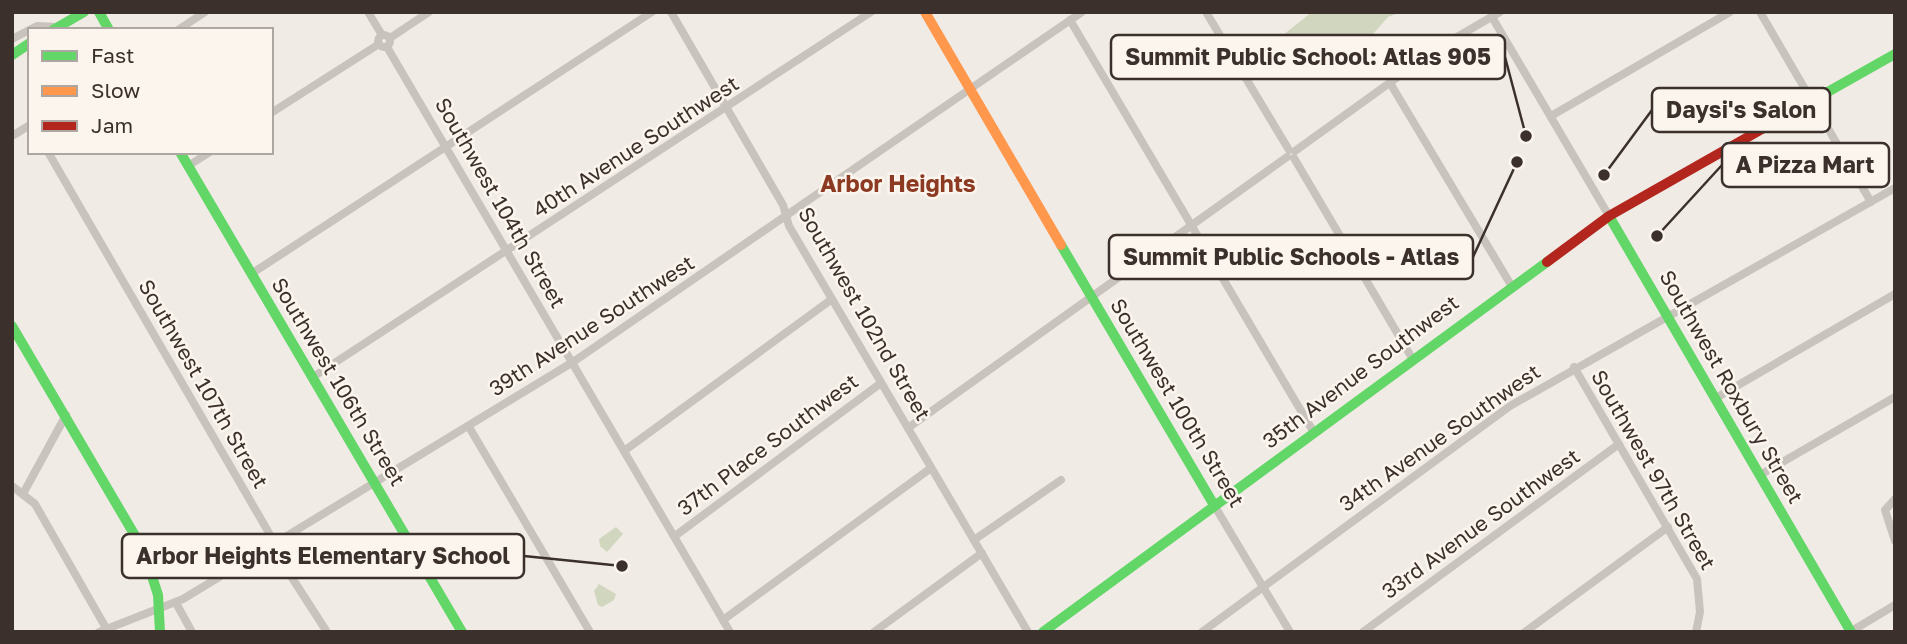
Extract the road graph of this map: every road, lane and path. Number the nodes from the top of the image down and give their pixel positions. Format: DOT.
graph roads {
  1 [pos="84,12"];
  2 [pos="99,12"];
  3 [pos="205,12"];
  4 [pos="368,12"];
  5 [pos="429,12"];
  6 [pos="653,12"];
  7 [pos="671,12"];
  8 [pos="871,12"];
  9 [pos="925,12"];
  10 [pos="1082,12"];
  11 [pos="1206,12"];
  12 [pos="1731,12"];
  13 [pos="1760,12"];
  14 [pos="1496,15"];
  15 [pos="1070,20"];
  16 [pos="33,28"];
  17 [pos="55,28"];
  18 [pos="108,28"];
  19 [pos="181,28"];
  20 [pos="28,31"];
  21 [pos="12,39"];
  22 [pos="384,41"];
  23 [pos="28,44"];
  24 [pos="1895,54"];
  25 [pos="12,55"];
  26 [pos="1390,83"];
  27 [pos="971,88"];
  28 [pos="1813,102"];
  29 [pos="727,108"];
  30 [pos="273,112"];
  31 [pos="1551,116"];
  32 [pos="28,126"];
  33 [pos="12,136"];
  34 [pos="446,146"];
  35 [pos="49,154"];
  36 [pos="181,154"];
  37 [pos="207,154"];
  38 [pos="1291,154"];
  39 [pos="188,166"];
  40 [pos="1895,188"];
  41 [pos="1871,202"];
  42 [pos="786,216"];
  43 [pos="1609,216"];
  44 [pos="1192,225"];
  45 [pos="508,251"];
  46 [pos="251,274"];
  47 [pos="1511,285"];
  48 [pos="1895,294"];
  49 [pos="1092,297"];
  50 [pos="832,299"];
  51 [pos="1669,318"];
  52 [pos="12,326"];
  53 [pos="1412,358"];
  54 [pos="573,362"];
  55 [pos="1574,367"];
  56 [pos="313,377"];
  57 [pos="881,383"];
  58 [pos="1895,397"];
  59 [pos="1716,398"];
  60 [pos="66,415"];
  61 [pos="468,427"];
  62 [pos="908,428"];
  63 [pos="1313,431"];
  64 [pos="1619,444"];
  65 [pos="624,451"];
  66 [pos="931,468"];
  67 [pos="1760,475"];
  68 [pos="1061,480"];
  69 [pos="376,484"];
  70 [pos="12,486"];
  71 [pos="24,492"];
  72 [pos="1895,499"];
  73 [pos="1214,505"];
  74 [pos="1668,527"];
  75 [pos="675,536"];
  76 [pos="974,540"];
  77 [pos="1895,541"];
  78 [pos="273,546"];
  79 [pos="982,554"];
  80 [pos="1263,586"];
  81 [pos="176,603"];
  82 [pos="160,606"];
  83 [pos="1895,606"];
  84 [pos="723,620"];
  85 [pos="103,630"];
  86 [pos="160,632"];
  87 [pos="192,632"];
  88 [pos="327,632"];
  89 [pos="462,632"];
  90 [pos="590,632"];
  91 [pos="730,632"];
  92 [pos="874,632"];
  93 [pos="1028,632"];
  94 [pos="1042,632"];
  95 [pos="1202,632"];
  96 [pos="1290,632"];
  97 [pos="1363,632"];
  98 [pos="1525,632"];
  99 [pos="1696,632"];
  100 [pos="1851,632"];
  1 -- 17 [label="street"];
  2 -- 18 [label="street"];
  3 -- 19 [label="street"];
  4 -- 22 [label="street, Southwest 104th Street"];
  5 -- 22 [label="street"];
  6 -- 34 [label="street"];
  7 -- 29 [label="street, Southwest 102nd Street"];
  8 -- 29 [label="street, 40th Avenue Southwest"];
  9 -- 27 [label="street, Southwest 100th Street"];
  10 -- 15 [label="street, 39th Avenue Southwest"];
  11 -- 38 [label="street"];
  12 -- 31 [label="street"];
  13 -- 28 [label="street"];
  14 -- 26 [label="street"];
  14 -- 31 [label="street, Southwest Roxbury Street"];
  15 -- 27 [label="street, 39th Avenue Southwest"];
  15 -- 44 [label="street"];
  16 -- 17 [label="street"];
  20 -- 21 [label="street"];
  22 -- 30 [label="street"];
  22 -- 34 [label="street, Southwest 104th Street"];
  23 -- 25 [label="street"];
  24 -- 28 [label="street, 35th Avenue Southwest"];
  26 -- 38 [label="street"];
  26 -- 47 [label="street"];
  27 -- 42 [label="street, 39th Avenue Southwest"];
  27 -- 49 [label="street, Southwest 100th Street"];
  28 -- 41 [label="street"];
  28 -- 43 [label="street, 35th Avenue Southwest"];
  29 -- 42 [label="street, Southwest 102nd Street"];
  29 -- 45 [label="street, 40th Avenue Southwest"];
  31 -- 43 [label="street, Southwest Roxbury Street"];
  32 -- 33 [label="street"];
  34 -- 45 [label="street, Southwest 104th Street"];
  34 -- 46 [label="street"];
  35 -- 78 [label="street, Southwest 107th Street"];
  36 -- 39 [label="street, Southwest 106th Street"];
  37 -- 39 [label="street"];
  38 -- 44 [label="street"];
  38 -- 53 [label="street"];
  39 -- 46 [label="street, Southwest 106th Street"];
  40 -- 41 [label="street, 34th Avenue Southwest"];
  41 -- 51 [label="street, 34th Avenue Southwest"];
  42 -- 50 [label="street, Southwest 102nd Street"];
  42 -- 54 [label="street, 39th Avenue Southwest"];
  43 -- 47 [label="street, 35th Avenue Southwest"];
  43 -- 51 [label="street, Southwest Roxbury Street"];
  44 -- 49 [label="street"];
  44 -- 63 [label="street"];
  45 -- 54 [label="street, Southwest 104th Street"];
  45 -- 56 [label="street, 40th Avenue Southwest"];
  46 -- 56 [label="street, Southwest 106th Street"];
  47 -- 53 [label="street, 35th Avenue Southwest"];
  48 -- 59 [label="street"];
  49 -- 62 [label="street"];
  49 -- 73 [label="street, Southwest 100th Street"];
  50 -- 57 [label="street, Southwest 102nd Street"];
  50 -- 65 [label="street"];
  51 -- 55 [label="street, 34th Avenue Southwest"];
  51 -- 59 [label="street, Southwest Roxbury Street"];
  52 -- 60 [label="street"];
  53 -- 63 [label="street, 35th Avenue Southwest"];
  54 -- 61 [label="street, 39th Avenue Southwest"];
  54 -- 65 [label="street, Southwest 104th Street"];
  55 -- 64 [label="street, Southwest 97th Street"];
  55 -- 80 [label="street, 34th Avenue Southwest"];
  56 -- 69 [label="street, Southwest 106th Street"];
  57 -- 62 [label="street, Southwest 102nd Street"];
  57 -- 75 [label="street, 37th Place Southwest"];
  58 -- 67 [label="street"];
  59 -- 67 [label="street, Southwest Roxbury Street"];
  60 -- 71 [label="street"];
  60 -- 82 [label="street"];
  61 -- 69 [label="street, 39th Avenue Southwest"];
  61 -- 90 [label="street"];
  62 -- 66 [label="street, Southwest 102nd Street"];
  63 -- 73 [label="street, 35th Avenue Southwest"];
  64 -- 74 [label="street, Southwest 97th Street"];
  64 -- 97 [label="street, 33rd Avenue Southwest"];
  65 -- 75 [label="street, Southwest 104th Street"];
  66 -- 76 [label="street, Southwest 102nd Street"];
  66 -- 84 [label="street"];
  67 -- 100 [label="street, Southwest Roxbury Street"];
  68 -- 76 [label="street"];
  69 -- 78 [label="street, 39th Avenue Southwest"];
  69 -- 89 [label="street, Southwest 106th Street"];
  70 -- 71 [label="street"];
  71 -- 85 [label="street"];
  72 -- 77 [label="street"];
  73 -- 80 [label="street, Southwest 100th Street"];
  73 -- 94 [label="street, 35th Avenue Southwest"];
  74 -- 98 [label="street"];
  74 -- 99 [label="street, Southwest 97th Street"];
  75 -- 84 [label="street, Southwest 104th Street"];
  76 -- 79 [label="street, Southwest 102nd Street"];
  78 -- 81 [label="street, 39th Avenue Southwest"];
  78 -- 88 [label="street, Southwest 107th Street"];
  79 -- 92 [label="street"];
  79 -- 93 [label="street, Southwest 102nd Street"];
  80 -- 95 [label="street, 34th Avenue Southwest"];
  80 -- 96 [label="street, Southwest 100th Street"];
  81 -- 82 [label="street, 39th Avenue Southwest"];
  81 -- 87 [label="street"];
  82 -- 85 [label="street, 39th Avenue Southwest"];
  82 -- 86 [label="street"];
  83 -- 100 [label="street"];
  84 -- 91 [label="street, Southwest 104th Street"];
}
